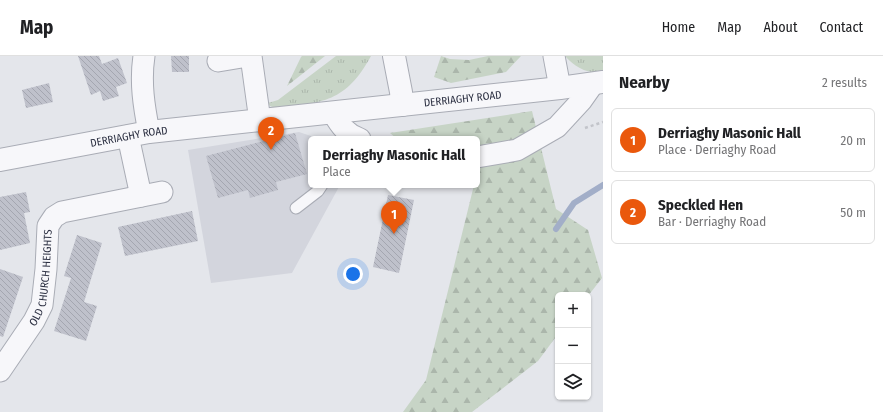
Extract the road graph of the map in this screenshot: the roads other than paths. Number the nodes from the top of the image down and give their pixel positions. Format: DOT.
graph roads {
  1 [pos="144,56"];
  2 [pos="249,56"];
  3 [pos="394,56"];
  4 [pos="554,56"];
  5 [pos="218,61"];
  6 [pos="598,83"];
  7 [pos="560,88"];
  8 [pos="402,105"];
  9 [pos="333,113"];
  10 [pos="260,121"];
  11 [pos="149,132"];
  12 [pos="128,136"];
  13 [pos="351,136"];
  14 [pos="480,156"];
  15 [pos="0,160"];
  16 [pos="320,188"];
  17 [pos="162,192"];
  18 [pos="141,196"];
  19 [pos="296,208"];
  20 [pos="0,371"];
  1 -- 11 [label="street"];
  2 -- 5 [label="street"];
  2 -- 10 [label="street"];
  3 -- 8 [label="street"];
  4 -- 7 [label="street"];
  6 -- 7 [label="street, DERRIAGHY ROAD"];
  6 -- 14 [label="street, DERRIAGHY ROAD"];
  7 -- 8 [label="street, DERRIAGHY ROAD"];
  8 -- 9 [label="street, DERRIAGHY ROAD"];
  9 -- 10 [label="street, DERRIAGHY ROAD"];
  9 -- 13 [label="street"];
  10 -- 11 [label="street, DERRIAGHY ROAD"];
  11 -- 12 [label="street, DERRIAGHY ROAD"];
  12 -- 15 [label="street, DERRIAGHY ROAD"];
  12 -- 18 [label="street"];
  16 -- 19 [label="lane"];
  17 -- 18 [label="street, OLD CHURCH HEIGHTS"];
  18 -- 20 [label="street, OLD CHURCH HEIGHTS"];
}
